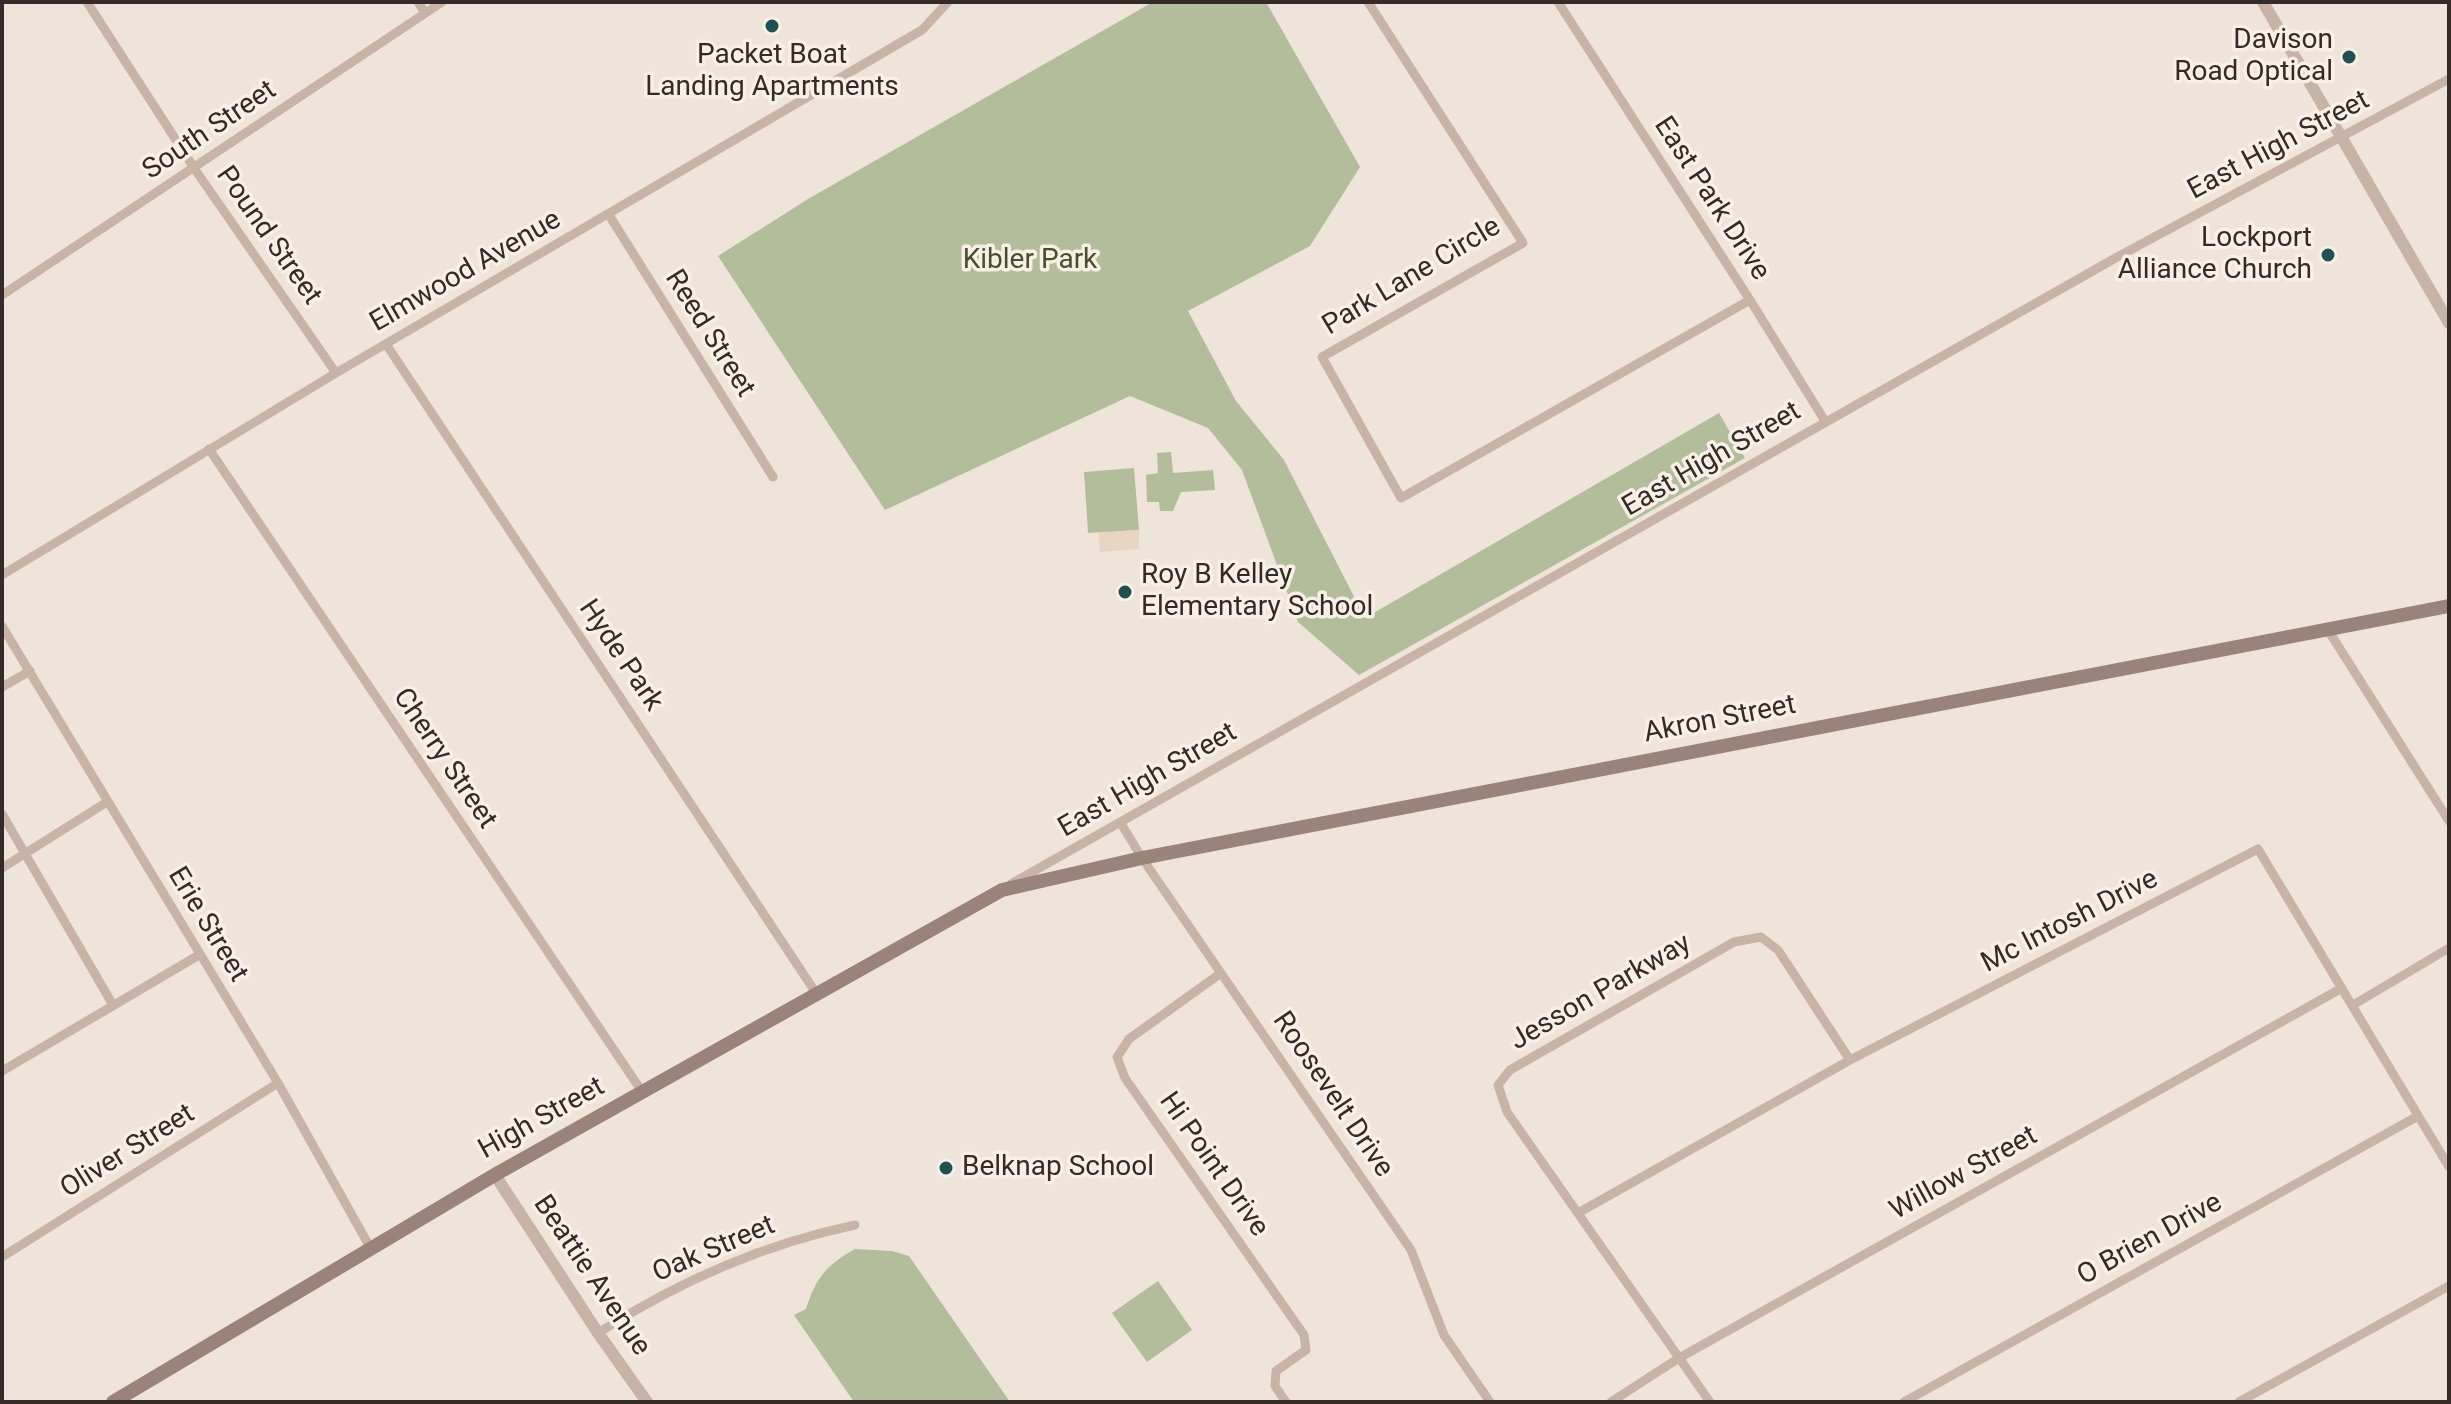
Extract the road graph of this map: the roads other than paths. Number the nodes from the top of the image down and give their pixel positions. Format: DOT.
graph roads {
  1 [pos="87,2"];
  2 [pos="418,2"];
  3 [pos="442,2"];
  4 [pos="948,2"];
  5 [pos="1368,2"];
  6 [pos="1558,2"];
  7 [pos="2263,2"];
  8 [pos="425,13"];
  9 [pos="2449,79"];
  10 [pos="2341,138"];
  11 [pos="194,168"];
  12 [pos="609,215"];
  13 [pos="2,280"];
  14 [pos="6,293"];
  15 [pos="1750,300"];
  16 [pos="2449,323"];
  17 [pos="386,344"];
  18 [pos="336,373"];
  19 [pos="1825,421"];
  20 [pos="209,449"];
  21 [pos="773,477"];
  22 [pos="2,575"];
  23 [pos="2449,606"];
  24 [pos="2,626"];
  25 [pos="2328,630"];
  26 [pos="30,671"];
  27 [pos="2,687"];
  28 [pos="107,802"];
  29 [pos="2,814"];
  30 [pos="2449,821"];
  31 [pos="1120,822"];
  32 [pos="25,853"];
  33 [pos="1142,858"];
  34 [pos="2,868"];
  35 [pos="1002,890"];
  36 [pos="2449,948"];
  37 [pos="199,955"];
  38 [pos="1221,973"];
  39 [pos="2342,988"];
  40 [pos="816,993"];
  41 [pos="113,1005"];
  42 [pos="2353,1005"];
  43 [pos="1850,1060"];
  44 [pos="2,1071"];
  45 [pos="278,1083"];
  46 [pos="643,1093"];
  47 [pos="2418,1116"];
  48 [pos="2449,1167"];
  49 [pos="495,1175"];
  50 [pos="1578,1213"];
  51 [pos="855,1225"];
  52 [pos="371,1249"];
  53 [pos="2,1257"];
  54 [pos="2449,1286"];
  55 [pos="598,1333"];
  56 [pos="1679,1358"];
  57 [pos="113,1402"];
  58 [pos="647,1402"];
  59 [pos="1286,1402"];
  60 [pos="1490,1402"];
  61 [pos="1611,1402"];
  62 [pos="1710,1402"];
  63 [pos="1904,1402"];
  64 [pos="2239,1402"];
  1 -- 11 [label="street, Pound Street"];
  2 -- 8 [label="street"];
  3 -- 8 [label="street, South Street"];
  4 -- 12 [label="street, Elmwood Avenue"];
  5 -- 15 [label="street, Park Lane Circle"];
  6 -- 15 [label="street, East Park Drive"];
  7 -- 10 [label="street"];
  8 -- 11 [label="street, South Street"];
  9 -- 10 [label="street, East High Street"];
  10 -- 16 [label="street"];
  10 -- 19 [label="street, East High Street"];
  11 -- 14 [label="street, South Street"];
  11 -- 18 [label="street, Pound Street"];
  12 -- 17 [label="street, Elmwood Avenue"];
  12 -- 21 [label="street, Reed Street"];
  13 -- 14 [label="street"];
  15 -- 19 [label="street, East Park Drive"];
  17 -- 18 [label="street, Elmwood Avenue"];
  17 -- 40 [label="street, Hyde Park"];
  18 -- 20 [label="street, Elmwood Avenue"];
  19 -- 31 [label="street, East High Street"];
  20 -- 22 [label="street, Elmwood Avenue"];
  20 -- 46 [label="street, Cherry Street"];
  23 -- 25 [label="main road, Akron Street"];
  24 -- 26 [label="street, Erie Street"];
  25 -- 30 [label="street"];
  25 -- 33 [label="main road, Akron Street"];
  26 -- 27 [label="street"];
  26 -- 28 [label="street, Erie Street"];
  28 -- 32 [label="street"];
  28 -- 37 [label="street, Erie Street"];
  29 -- 32 [label="street"];
  31 -- 33 [label="street, Roosevelt Drive"];
  31 -- 35 [label="street, East High Street"];
  32 -- 34 [label="street"];
  32 -- 41 [label="street"];
  33 -- 35 [label="main road, Akron Street"];
  33 -- 38 [label="street, Roosevelt Drive"];
  35 -- 40 [label="main road, High Street"];
  36 -- 42 [label="street"];
  37 -- 41 [label="street"];
  37 -- 45 [label="street, Erie Street"];
  38 -- 59 [label="street, Hi Point Drive"];
  38 -- 60 [label="street, Roosevelt Drive"];
  39 -- 42 [label="street, Mc Intosh Drive"];
  39 -- 43 [label="street, Mc Intosh Drive"];
  39 -- 56 [label="street, Willow Street"];
  40 -- 46 [label="main road, High Street"];
  41 -- 44 [label="street"];
  42 -- 47 [label="street, Mc Intosh Drive"];
  43 -- 50 [label="street, Mc Intosh Drive"];
  43 -- 50 [label="street, Jesson Parkway"];
  45 -- 52 [label="street, Erie Street"];
  45 -- 53 [label="street, Oliver Street"];
  46 -- 49 [label="main road, High Street"];
  47 -- 48 [label="street, Mc Intosh Drive"];
  47 -- 63 [label="street, O Brien Drive"];
  49 -- 52 [label="main road, High Street"];
  49 -- 55 [label="street, Beattie Avenue"];
  50 -- 56 [label="street, Jesson Parkway"];
  51 -- 55 [label="street, Oak Street"];
  52 -- 57 [label="main road, High Street"];
  54 -- 64 [label="street"];
  55 -- 58 [label="street, Beattie Avenue"];
  56 -- 61 [label="street, Willow Street"];
  56 -- 62 [label="street"];
}
